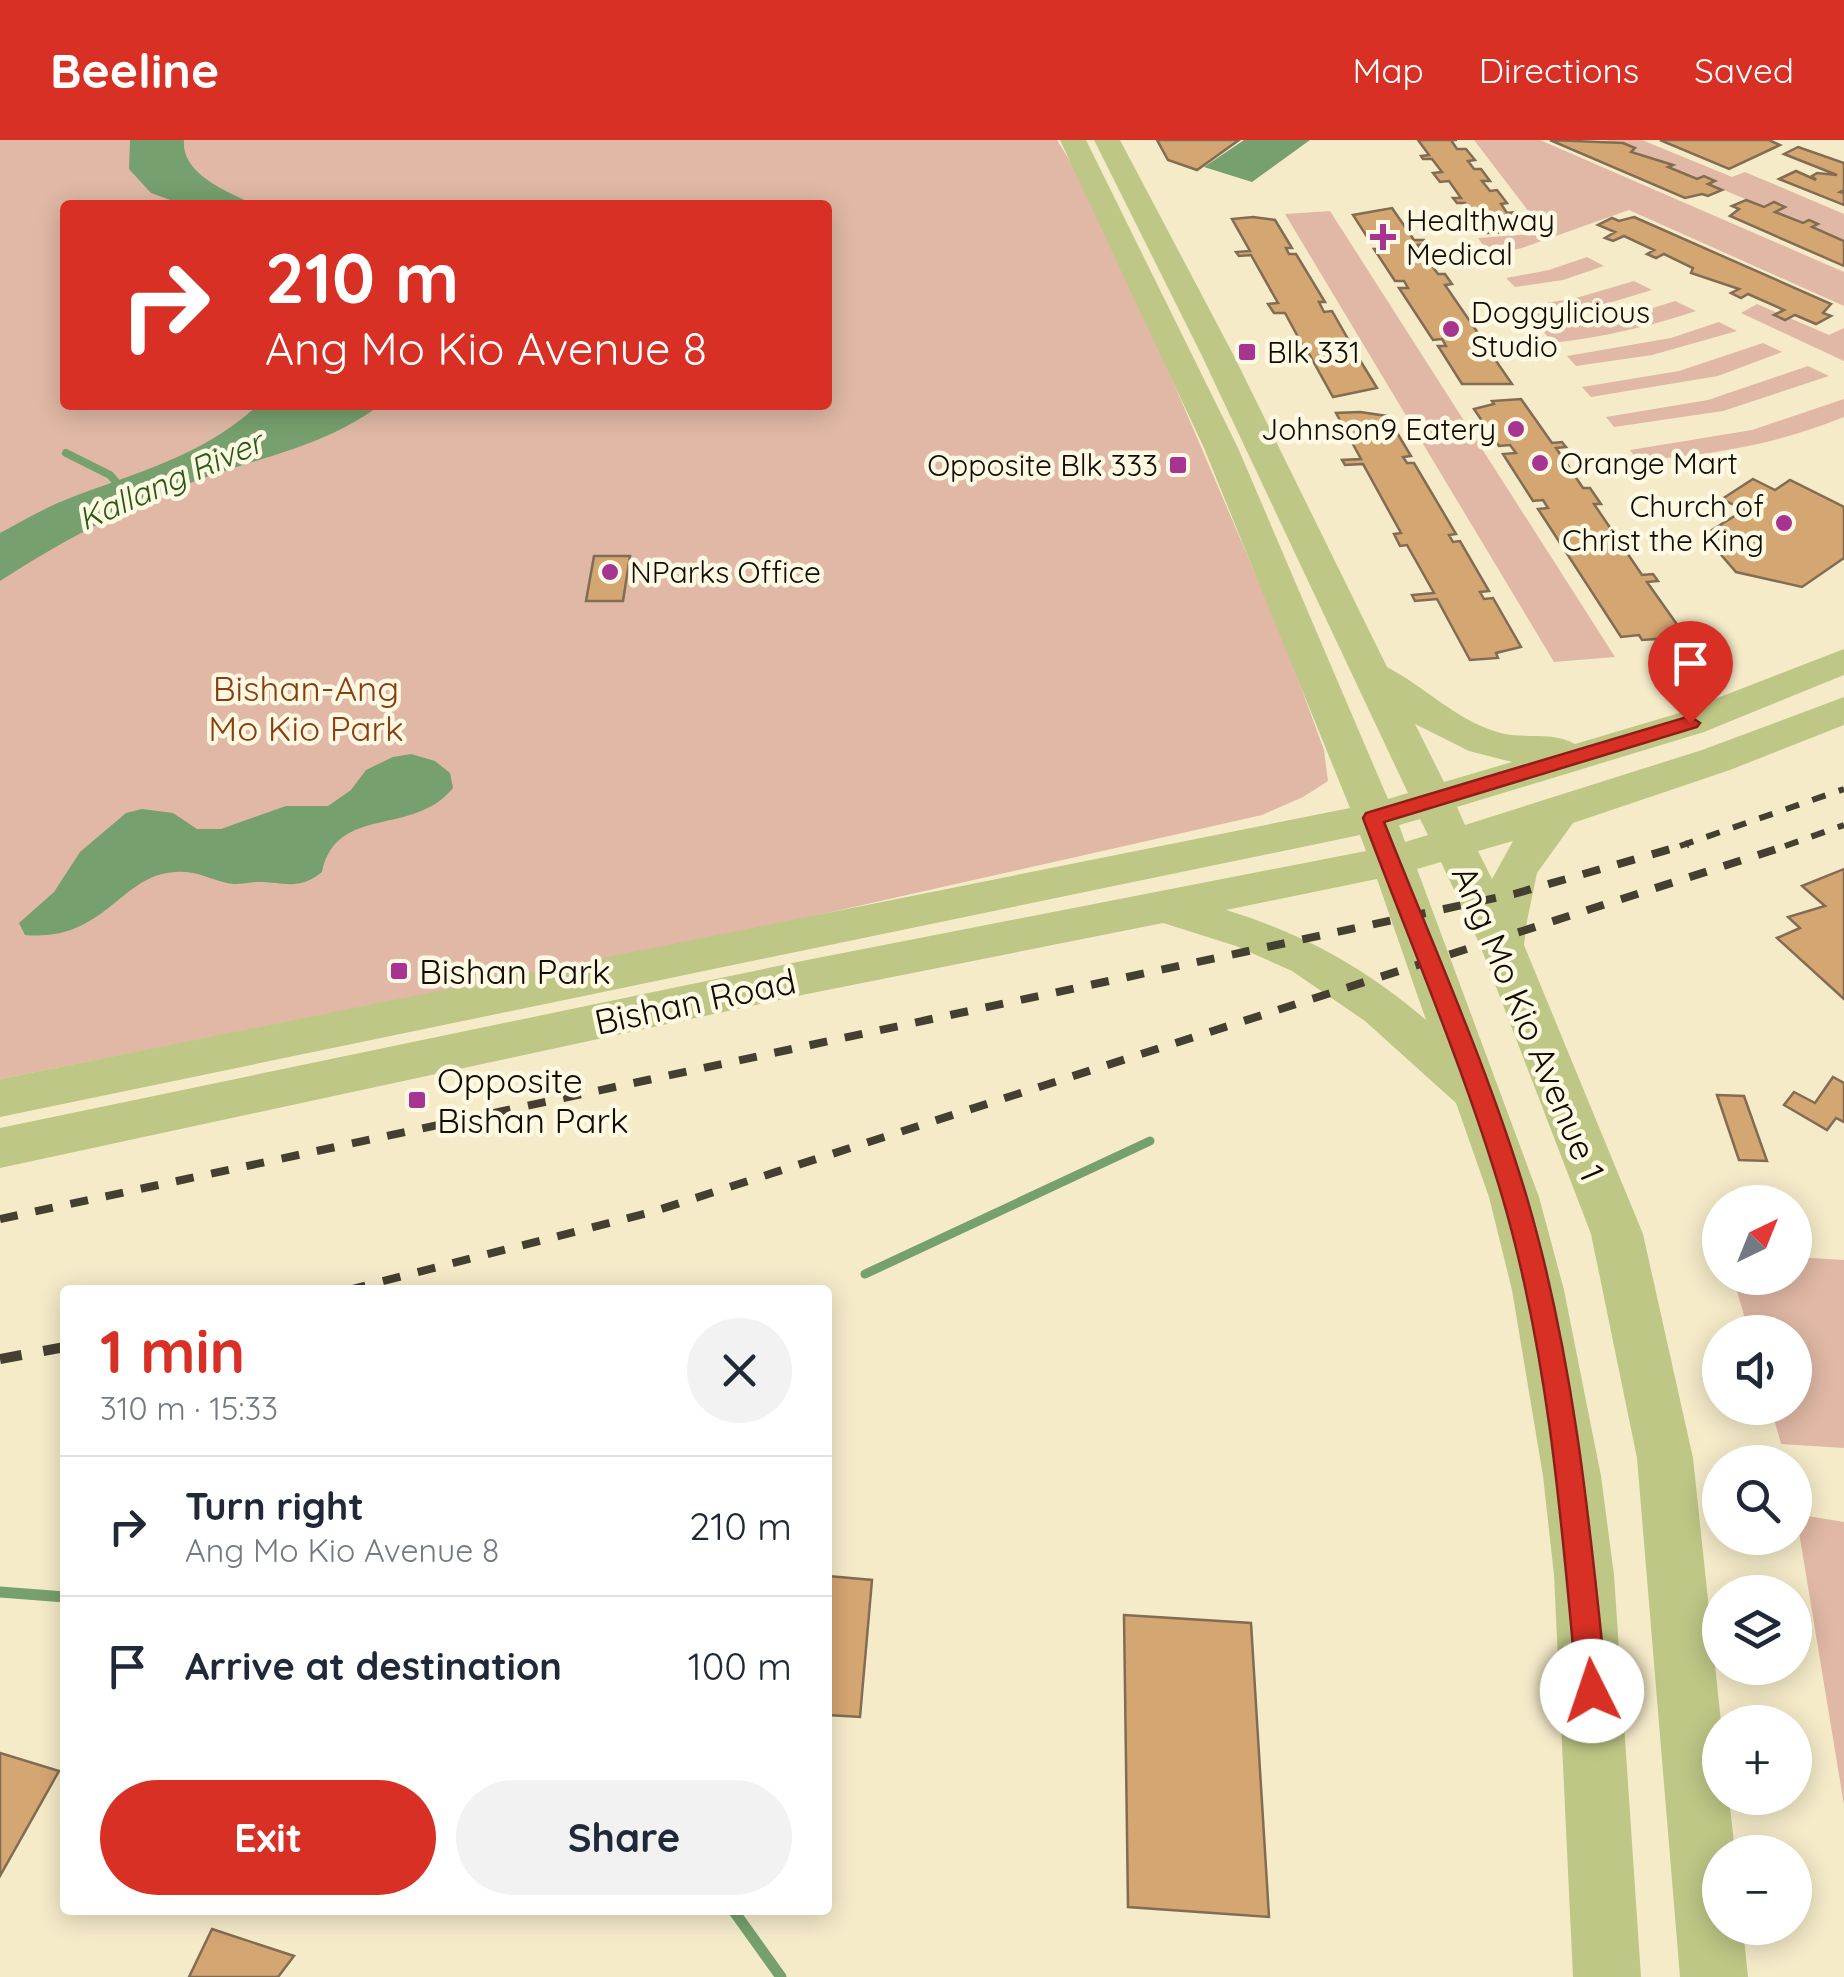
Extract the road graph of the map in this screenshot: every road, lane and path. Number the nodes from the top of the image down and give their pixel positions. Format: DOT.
graph roads {
  1 [pos="1072,140"];
  2 [pos="1108,140"];
  3 [pos="1844,661"];
  4 [pos="1370,672"];
  5 [pos="1844,710"];
  6 [pos="1606,748"];
  7 [pos="1350,762"];
  8 [pos="1431,800"];
  9 [pos="1558,813"];
  10 [pos="1373,818"];
  11 [pos="1260,840"];
  12 [pos="1453,845"];
  13 [pos="1392,861"];
  14 [pos="1160,905"];
  15 [pos="1502,945"];
  16 [pos="0,1098"];
  17 [pos="1481,1098"];
  18 [pos="0,1148"];
  19 [pos="1607,1977"];
  20 [pos="1714,1977"];
  1 -- 7 [label="main road, Ang Mo Kio Avenue 1"];
  2 -- 4 [label="main road, Ang Mo Kio Avenue 1"];
  3 -- 6 [label="main road"];
  4 -- 6 [label="main road"];
  4 -- 8 [label="main road, Ang Mo Kio Avenue 1"];
  5 -- 9 [label="main road, Bishan Road"];
  6 -- 8 [label="main road, Bishan Road"];
  7 -- 10 [label="main road, Ang Mo Kio Avenue 1"];
  7 -- 11 [label="main road"];
  8 -- 10 [label="main road, Bishan Road"];
  8 -- 12 [label="main road, Ang Mo Kio Avenue 1"];
  9 -- 12 [label="main road, Bishan Road"];
  9 -- 15 [label="main road"];
  10 -- 11 [label="main road, Bishan Road"];
  10 -- 13 [label="main road, Ang Mo Kio Avenue 1"];
  11 -- 16 [label="main road, Bishan Road"];
  12 -- 13 [label="main road, Bishan Road"];
  12 -- 15 [label="main road, Ang Mo Kio Avenue 1"];
  13 -- 14 [label="main road, Bishan Road"];
  13 -- 17 [label="main road, Ang Mo Kio Avenue 1"];
  14 -- 17 [label="main road"];
  14 -- 18 [label="main road, Bishan Road"];
  15 -- 20 [label="main road, Ang Mo Kio Avenue 1"];
  17 -- 19 [label="main road, Ang Mo Kio Avenue 1"];
}
